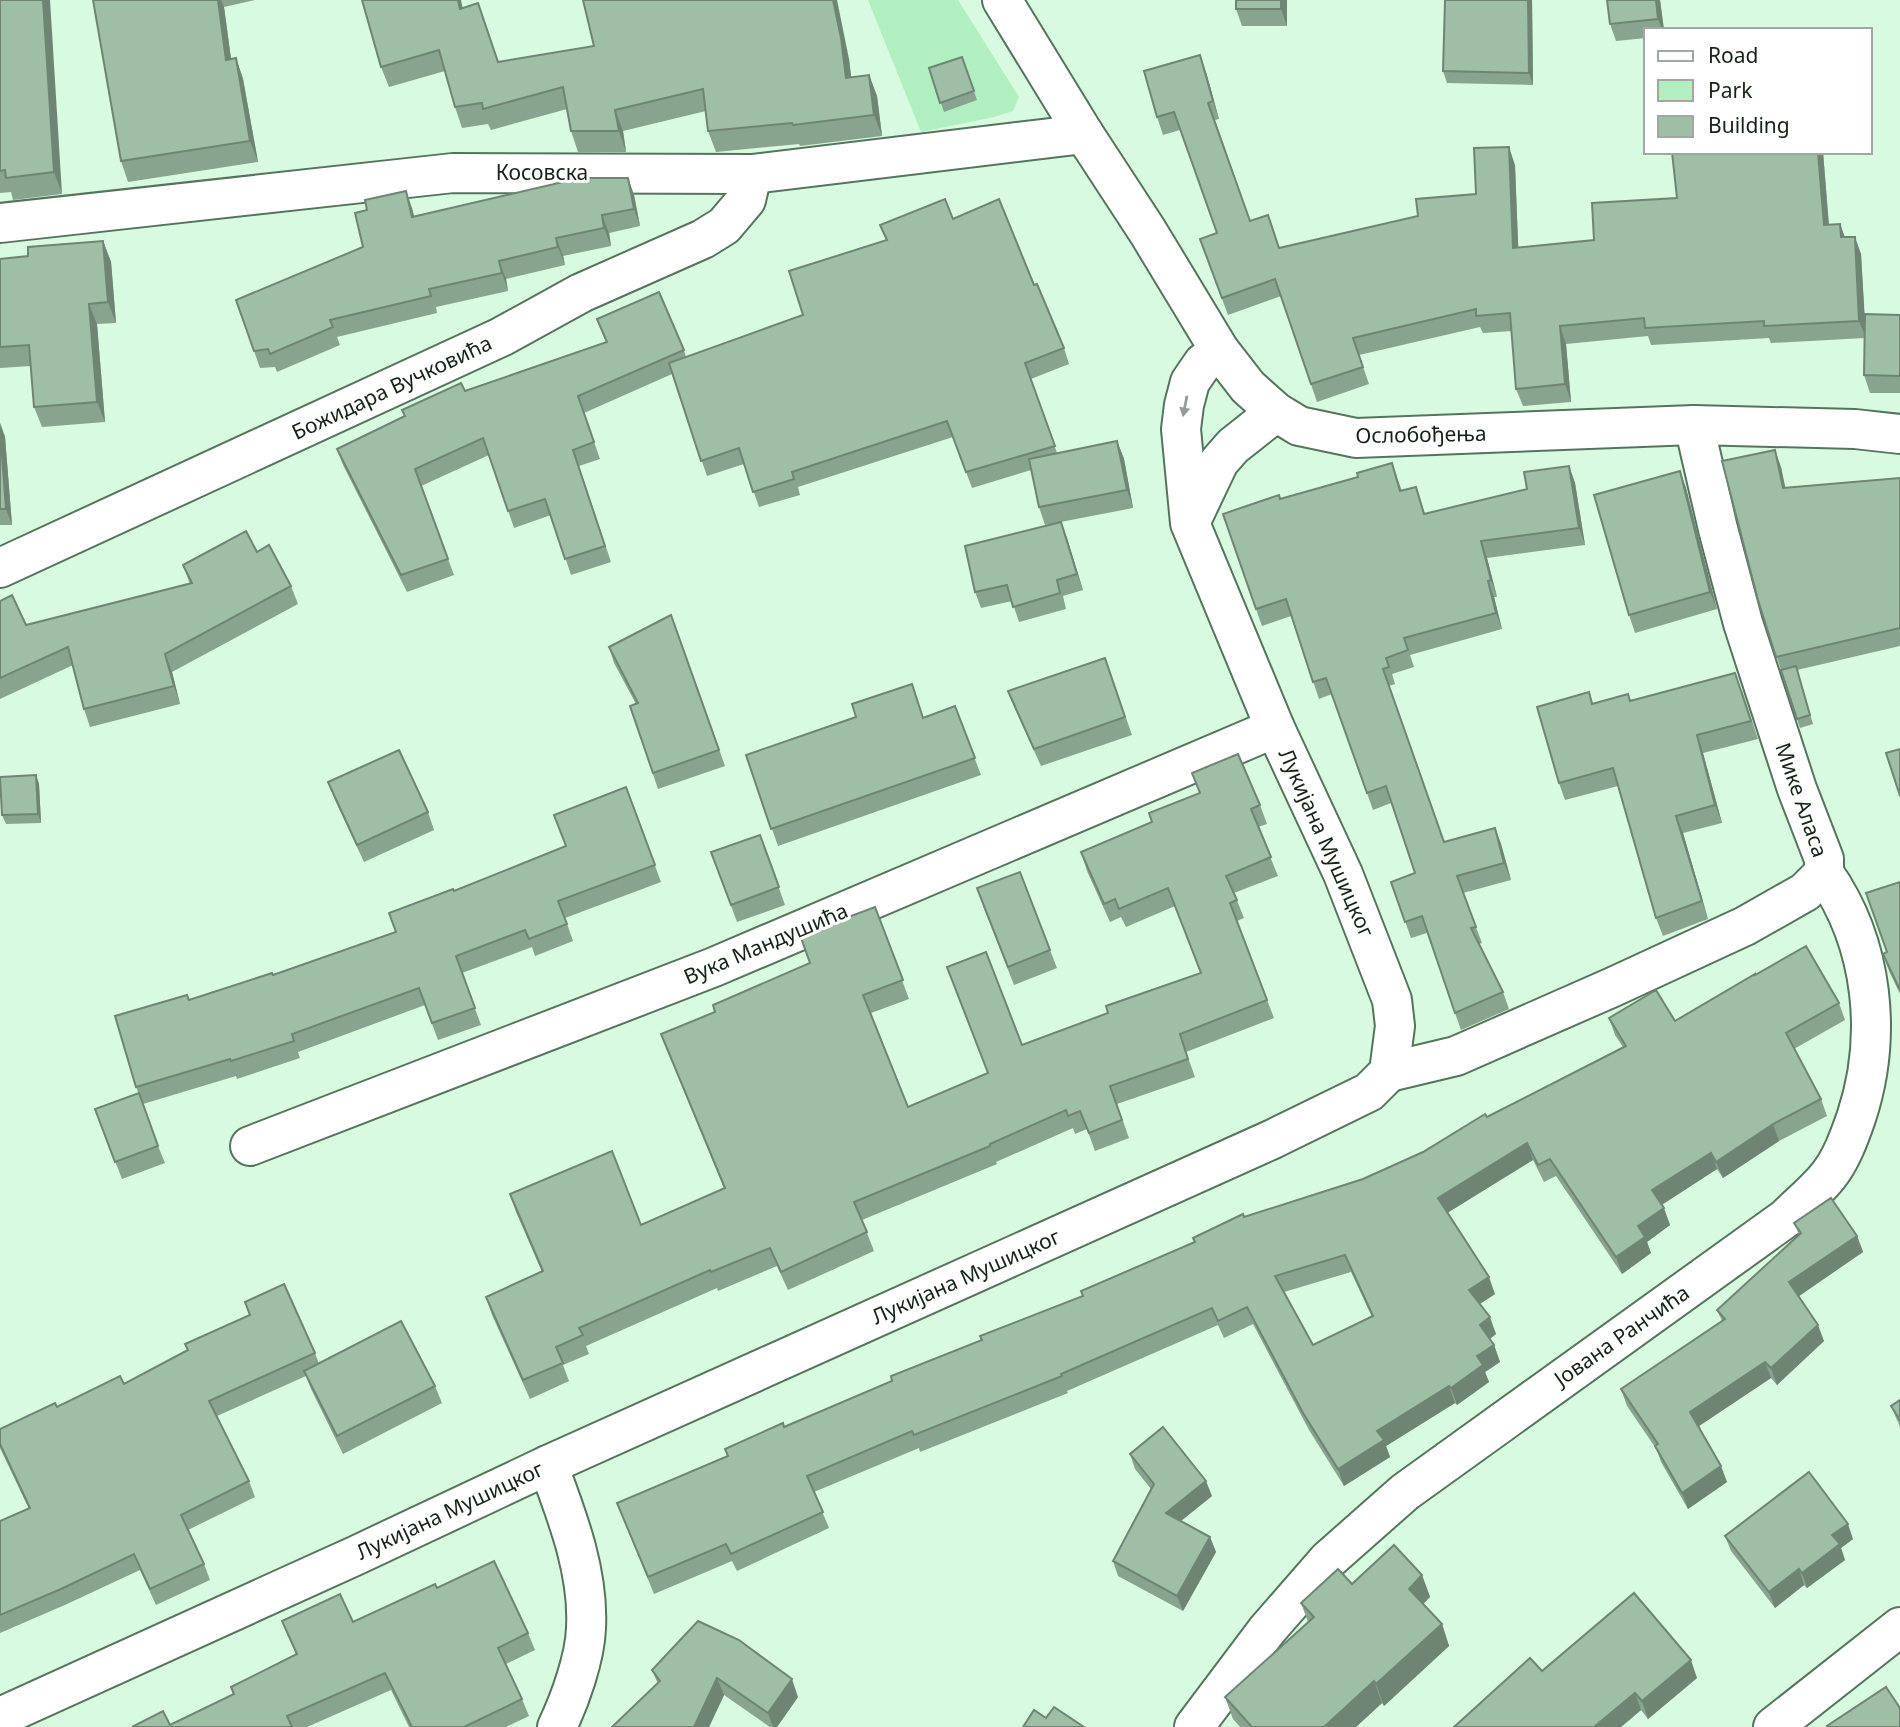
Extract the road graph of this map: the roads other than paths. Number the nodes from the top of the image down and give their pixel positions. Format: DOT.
graph roads {
  1 [pos="1002,0"];
  2 [pos="1083,134"];
  3 [pos="752,174"];
  4 [pos="0,223"];
  5 [pos="1220,351"];
  6 [pos="1276,412"];
  7 [pos="1694,425"];
  8 [pos="1900,435"];
  9 [pos="1190,523"];
  10 [pos="0,568"];
  11 [pos="1275,728"];
  12 [pos="1824,873"];
  13 [pos="1389,1072"];
  14 [pos="250,1146"];
  15 [pos="548,1465"];
  16 [pos="1900,1627"];
  17 [pos="0,1717"];
  18 [pos="557,1727"];
  19 [pos="1194,1727"];
  20 [pos="1773,1727"];
  1 -- 2 [label="street, Ослобођења"];
  2 -- 3 [label="street, Косовска"];
  2 -- 5 [label="street, Ослобођења"];
  3 -- 4 [label="street, Косовска"];
  3 -- 10 [label="street, Божидара Вучковића"];
  5 -- 6 [label="street, Ослобођења"];
  5 -- 9 [label="street, Лукијана Мушицког, one-way"];
  6 -- 7 [label="street, Ослобођења"];
  6 -- 9 [label="street"];
  7 -- 8 [label="street, Ослобођења"];
  7 -- 12 [label="street, Мике Аласа"];
  9 -- 11 [label="street, Лукијана Мушицког"];
  11 -- 13 [label="street, Лукијана Мушицког"];
  11 -- 14 [label="street, Вука Мандушића"];
  12 -- 13 [label="street, Мике Аласа"];
  12 -- 19 [label="street, Јована Ранчића"];
  13 -- 15 [label="street, Лукијана Мушицког"];
  15 -- 17 [label="street, Лукијана Мушицког"];
  15 -- 18 [label="street"];
  16 -- 20 [label="street"];
}
